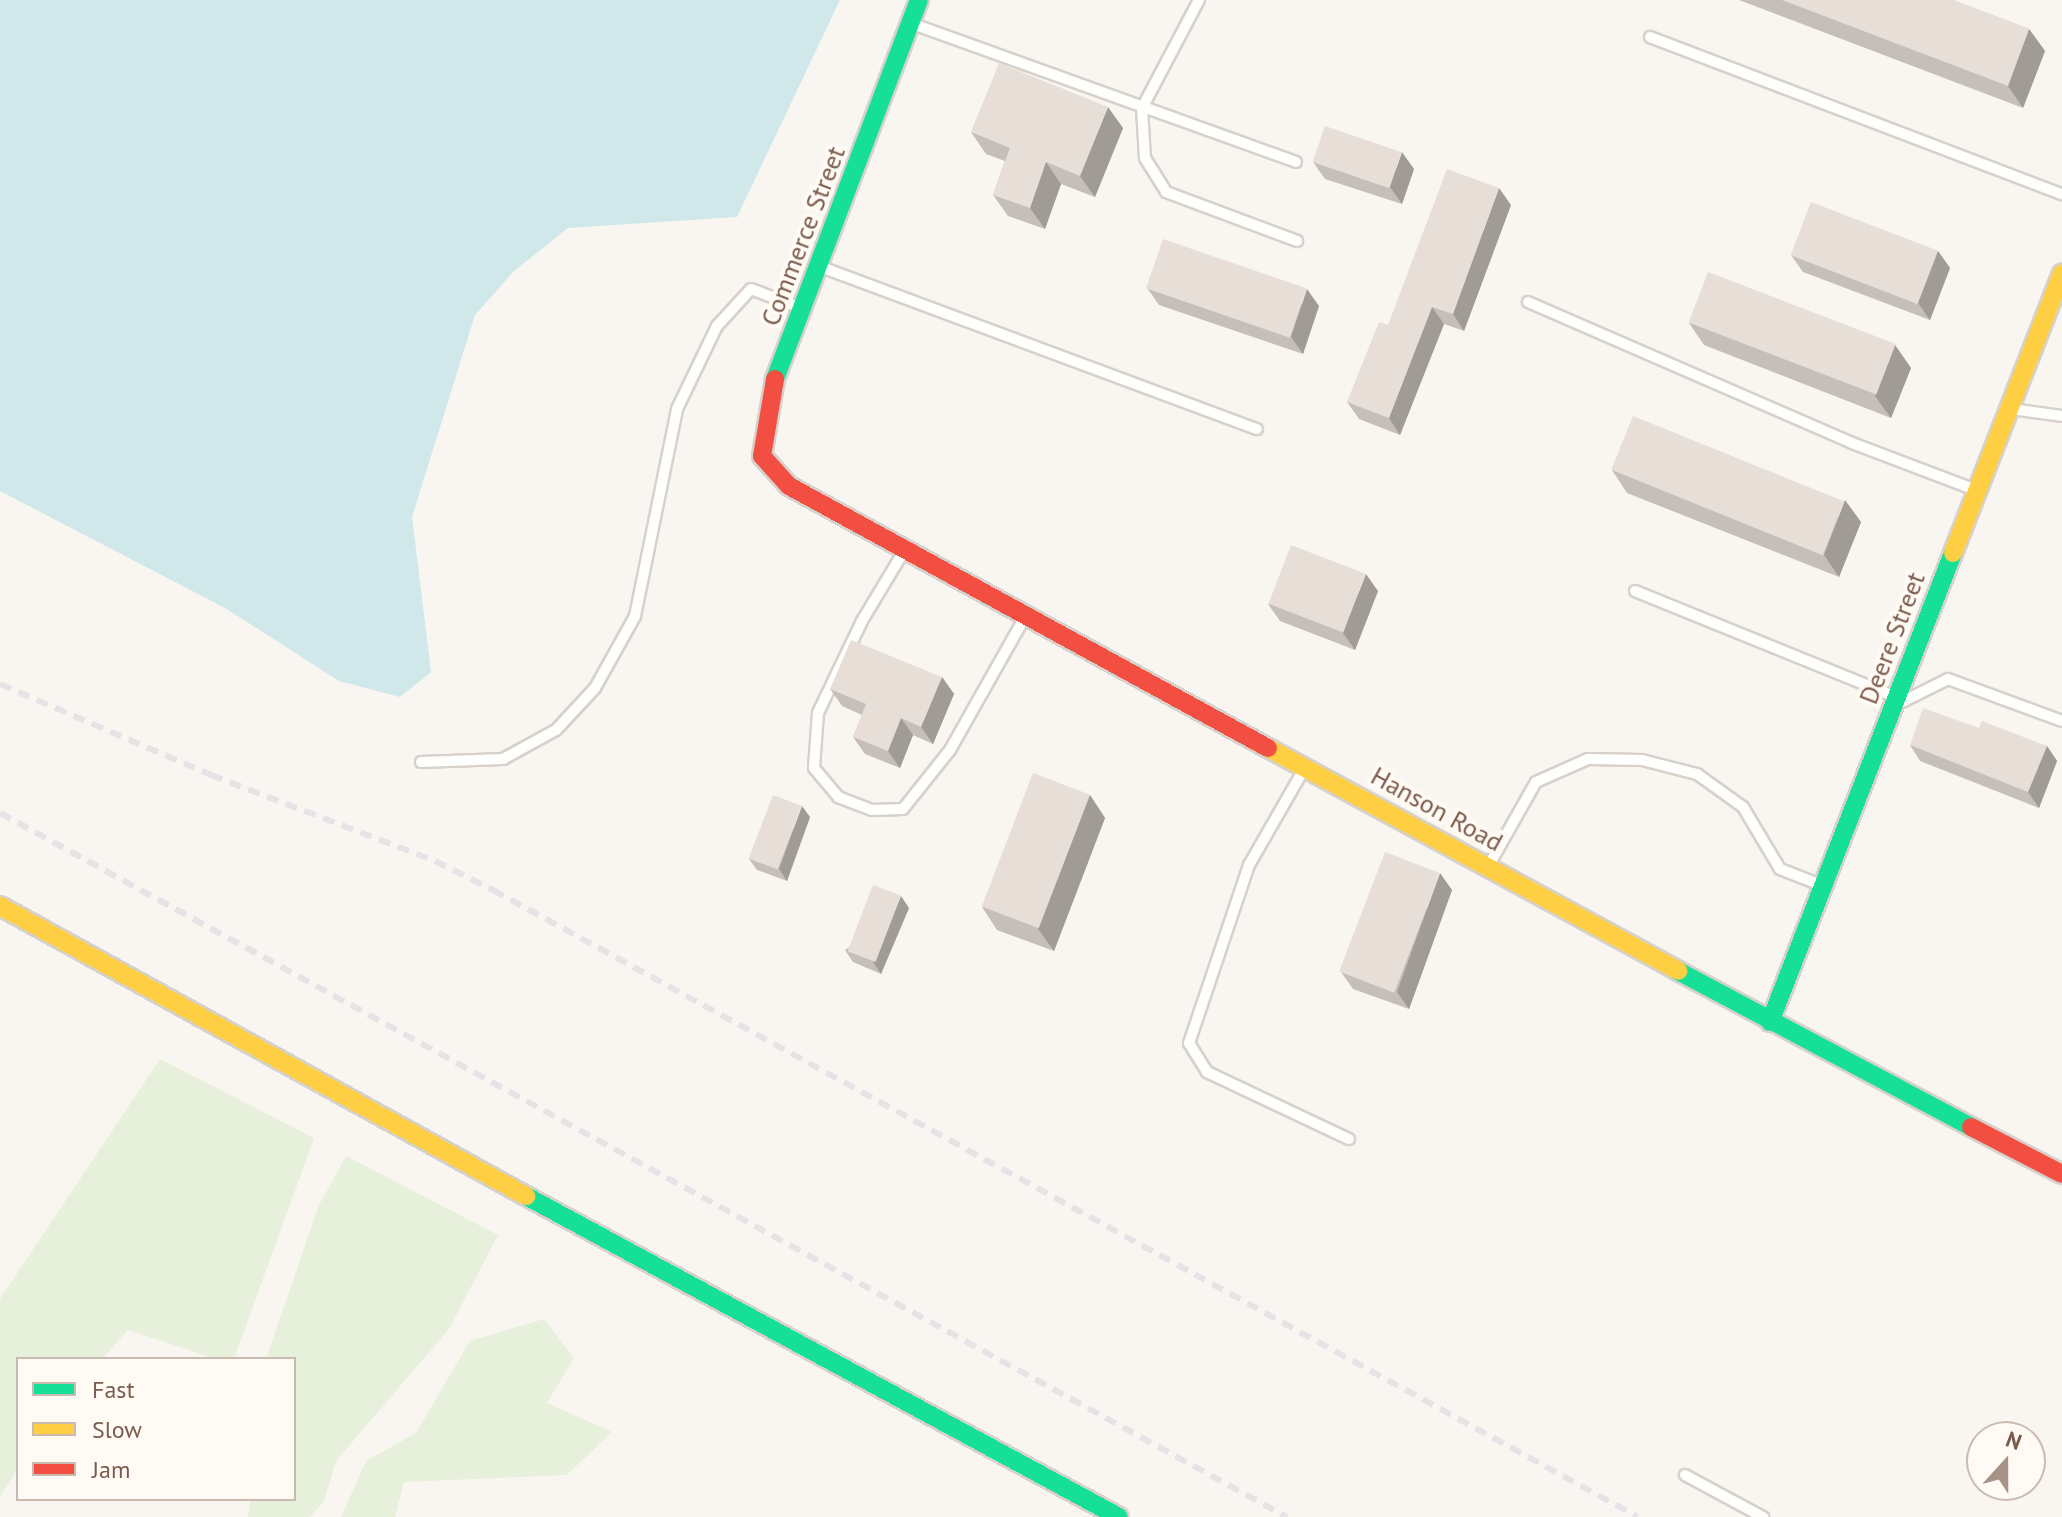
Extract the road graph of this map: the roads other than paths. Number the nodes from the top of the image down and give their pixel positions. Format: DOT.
graph roads {
  1 [pos="919,0"];
  2 [pos="1199,0"];
  3 [pos="911,23"];
  4 [pos="1650,37"];
  5 [pos="1142,108"];
  6 [pos="1296,162"];
  7 [pos="2062,194"];
  8 [pos="1297,241"];
  9 [pos="821,267"];
  10 [pos="2062,273"];
  11 [pos="1528,302"];
  12 [pos="804,310"];
  13 [pos="2009,409"];
  14 [pos="2062,416"];
  15 [pos="1257,429"];
  16 [pos="789,486"];
  17 [pos="1977,490"];
  18 [pos="905,549"];
  19 [pos="1635,591"];
  20 [pos="1026,615"];
  21 [pos="1895,702"];
  22 [pos="2062,721"];
  23 [pos="421,762"];
  24 [pos="1305,767"];
  25 [pos="1489,867"];
  26 [pos="1823,886"];
  27 [pos="0,906"];
  28 [pos="1770,1022"];
  29 [pos="1349,1139"];
  30 [pos="2062,1174"];
  31 [pos="1685,1475"];
  32 [pos="1119,1517"];
  33 [pos="1763,1517"];
  1 -- 3 [label="street, Commerce Street"];
  2 -- 5 [label="lane"];
  3 -- 5 [label="lane"];
  3 -- 9 [label="street, Commerce Street"];
  4 -- 7 [label="lane"];
  5 -- 6 [label="lane"];
  5 -- 8 [label="lane"];
  9 -- 12 [label="street, Commerce Street"];
  9 -- 15 [label="lane"];
  10 -- 13 [label="street, Deere Street"];
  11 -- 17 [label="lane"];
  12 -- 16 [label="street, Commerce Street"];
  12 -- 23 [label="lane"];
  13 -- 14 [label="lane"];
  13 -- 17 [label="street, Deere Street"];
  16 -- 18 [label="street, Hanson Road"];
  17 -- 21 [label="street, Deere Street"];
  18 -- 20 [label="street, Hanson Road"];
  18 -- 20 [label="lane"];
  19 -- 21 [label="lane"];
  20 -- 24 [label="street, Hanson Road"];
  21 -- 22 [label="lane"];
  21 -- 26 [label="street, Deere Street"];
  24 -- 25 [label="street, Hanson Road"];
  24 -- 29 [label="lane"];
  25 -- 26 [label="lane"];
  25 -- 28 [label="street, Hanson Road"];
  26 -- 28 [label="street, Deere Street"];
  27 -- 32 [label="street"];
  28 -- 30 [label="street, Hanson Road"];
  31 -- 33 [label="lane"];
}
